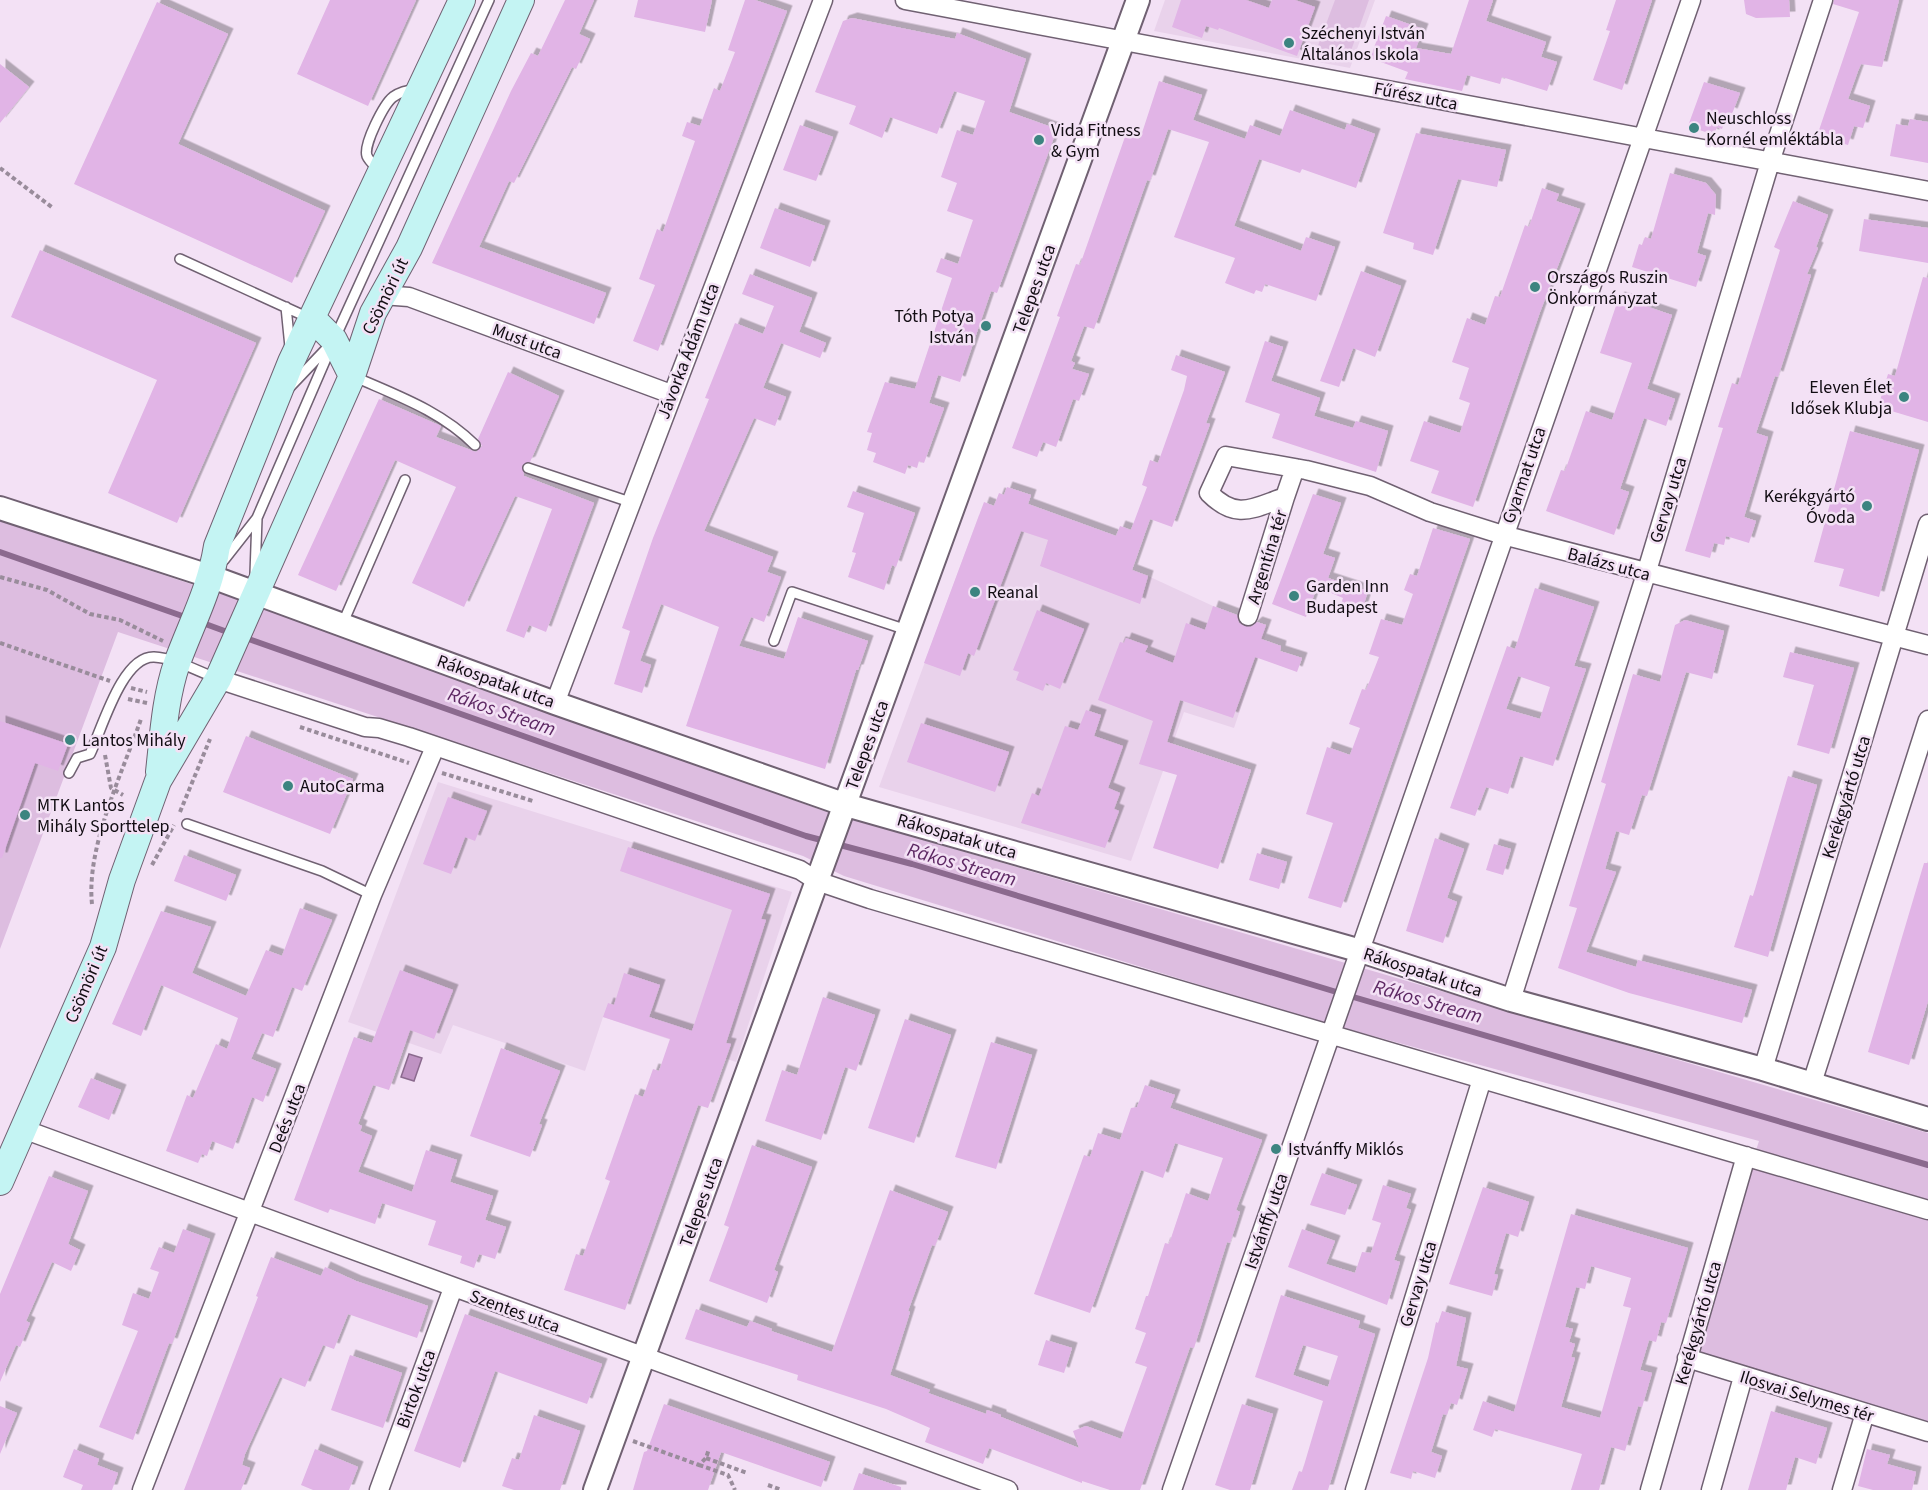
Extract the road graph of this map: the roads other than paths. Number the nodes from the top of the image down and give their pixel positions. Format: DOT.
graph roads {
  1 [pos="462,0"];
  2 [pos="489,0"];
  3 [pos="521,0"];
  4 [pos="823,0"];
  5 [pos="905,0"];
  6 [pos="1138,0"];
  7 [pos="1691,0"];
  8 [pos="1823,0"];
  9 [pos="1123,42"];
  10 [pos="1642,139"];
  11 [pos="1770,162"];
  12 [pos="1928,191"];
  13 [pos="180,259"];
  14 [pos="382,295"];
  15 [pos="286,307"];
  16 [pos="313,319"];
  17 [pos="368,328"];
  18 [pos="337,335"];
  19 [pos="291,362"];
  20 [pos="352,376"];
  21 [pos="671,394"];
  22 [pos="275,400"];
  23 [pos="475,445"];
  24 [pos="528,468"];
  25 [pos="1295,468"];
  26 [pos="405,480"];
  27 [pos="1285,497"];
  28 [pos="630,502"];
  29 [pos="0,508"];
  30 [pos="257,518"];
  31 [pos="1928,524"];
  32 [pos="1503,535"];
  33 [pos="1646,574"];
  34 [pos="212,577"];
  35 [pos="251,601"];
  36 [pos="1248,616"];
  37 [pos="342,625"];
  38 [pos="909,631"];
  39 [pos="1895,636"];
  40 [pos="774,641"];
  41 [pos="1928,645"];
  42 [pos="172,653"];
  43 [pos="222,669"];
  44 [pos="555,703"];
  45 [pos="1928,720"];
  46 [pos="435,747"];
  47 [pos="69,773"];
  48 [pos="158,781"];
  49 [pos="842,815"];
  50 [pos="187,824"];
  51 [pos="820,873"];
  52 [pos="372,895"];
  53 [pos="1361,951"];
  54 [pos="1510,1000"];
  55 [pos="1330,1034"];
  56 [pos="1763,1069"];
  57 [pos="1482,1078"];
  58 [pos="1812,1083"];
  59 [pos="1928,1119"];
  60 [pos="23,1129"];
  61 [pos="1746,1156"];
  62 [pos="0,1182"];
  63 [pos="1928,1210"];
  64 [pos="251,1212"];
  65 [pos="453,1288"];
  66 [pos="644,1358"];
  67 [pos="1687,1358"];
  68 [pos="1743,1377"];
  69 [pos="1865,1413"];
  70 [pos="1928,1431"];
  71 [pos="142,1490"];
  72 [pos="379,1490"];
  73 [pos="595,1490"];
  74 [pos="1008,1490"];
  75 [pos="1172,1490"];
  76 [pos="1354,1490"];
  77 [pos="1650,1490"];
  78 [pos="1711,1490"];
  79 [pos="1842,1490"];
  1 -- 16 [label="main road, Csömöri út"];
  2 -- 18 [label="lane, Csömöri út"];
  3 -- 14 [label="main road, Csömöri út"];
  4 -- 21 [label="street, Jávorka Ádám utca"];
  5 -- 9 [label="street, Fűrész utca"];
  6 -- 9 [label="street, Telepes utca"];
  7 -- 10 [label="street, Gyarmat utca"];
  8 -- 11 [label="street, Gervay utca"];
  9 -- 10 [label="street, Fűrész utca"];
  9 -- 38 [label="street, Telepes utca"];
  10 -- 11 [label="street, Fűrész utca"];
  10 -- 32 [label="street, Gyarmat utca"];
  11 -- 12 [label="street, Fűrész utca"];
  11 -- 33 [label="street, Gervay utca"];
  13 -- 15 [label="lane"];
  14 -- 17 [label="main road, Csömöri út"];
  14 -- 21 [label="street, Must utca"];
  15 -- 16 [label="lane"];
  15 -- 19 [label="lane"];
  16 -- 18 [label="main road"];
  16 -- 19 [label="main road, Csömöri út"];
  17 -- 18 [label="main road"];
  17 -- 20 [label="main road, Csömöri út"];
  18 -- 20 [label="main road"];
  18 -- 22 [label="lane, Csömöri út"];
  18 -- 30 [label="lane, Csömöri út"];
  19 -- 22 [label="main road, Csömöri út"];
  20 -- 23 [label="lane"];
  20 -- 35 [label="main road, Csömöri út"];
  21 -- 28 [label="street, Jávorka Ádám utca"];
  22 -- 34 [label="main road, Csömöri út"];
  24 -- 28 [label="lane"];
  25 -- 27 [label="street, Argentína tér"];
  25 -- 27 [label="street, Argentína tér"];
  25 -- 32 [label="street, Balázs utca"];
  26 -- 37 [label="lane"];
  27 -- 36 [label="street, Argentína tér"];
  28 -- 44 [label="street, Jávorka Ádám utca"];
  29 -- 34 [label="street, Rákospatak utca"];
  30 -- 34 [label="lane, Csömöri út"];
  30 -- 35 [label="lane, Csömöri út"];
  31 -- 39 [label="street, Kerékgyártó utca"];
  32 -- 33 [label="street, Balázs utca"];
  32 -- 53 [label="street, Gyarmat utca"];
  33 -- 39 [label="street, Balázs utca"];
  33 -- 54 [label="street, Gervay utca"];
  34 -- 35 [label="street, Rákospatak utca"];
  34 -- 42 [label="main road, Csömöri út"];
  35 -- 37 [label="street, Rákospatak utca"];
  35 -- 43 [label="main road, Csömöri út"];
  37 -- 44 [label="street, Rákospatak utca"];
  38 -- 40 [label="lane"];
  38 -- 49 [label="street, Telepes utca"];
  39 -- 41 [label="street, Balázs utca"];
  39 -- 56 [label="street, Kerékgyártó utca"];
  42 -- 43 [label="lane"];
  42 -- 47 [label="lane"];
  42 -- 48 [label="main road, Csömöri út"];
  43 -- 46 [label="street"];
  43 -- 48 [label="main road, Csömöri út"];
  44 -- 49 [label="street, Rákospatak utca"];
  45 -- 58 [label="street"];
  46 -- 51 [label="street"];
  46 -- 52 [label="street, Deés utca"];
  48 -- 60 [label="main road, Csömöri út"];
  49 -- 51 [label="street, Telepes utca"];
  49 -- 53 [label="street, Rákospatak utca"];
  50 -- 52 [label="lane"];
  51 -- 55 [label="street"];
  51 -- 66 [label="street, Telepes utca"];
  52 -- 64 [label="street, Deés utca"];
  53 -- 54 [label="street, Rákospatak utca"];
  53 -- 55 [label="street, Istvánffy utca"];
  54 -- 56 [label="street, Rákospatak utca"];
  55 -- 57 [label="street"];
  55 -- 75 [label="street, Istvánffy utca"];
  56 -- 58 [label="street, Rákospatak utca"];
  57 -- 61 [label="street"];
  57 -- 76 [label="street, Gervay utca"];
  58 -- 59 [label="street, Rákospatak utca"];
  60 -- 62 [label="main road, Csömöri út"];
  60 -- 64 [label="street, Szentes utca"];
  61 -- 63 [label="street"];
  61 -- 67 [label="street, Kerékgyártó utca"];
  64 -- 65 [label="street, Szentes utca"];
  64 -- 71 [label="street, Deés utca"];
  65 -- 66 [label="street, Szentes utca"];
  65 -- 72 [label="street, Birtok utca"];
  66 -- 73 [label="street, Telepes utca"];
  66 -- 74 [label="street, Szentes utca"];
  67 -- 68 [label="street, Ilosvai Selymes tér"];
  67 -- 77 [label="street, Kerékgyártó utca"];
  68 -- 69 [label="street, Ilosvai Selymes tér"];
  68 -- 78 [label="street"];
  69 -- 70 [label="street, Ilosvai Selymes tér"];
  69 -- 79 [label="street"];
}
